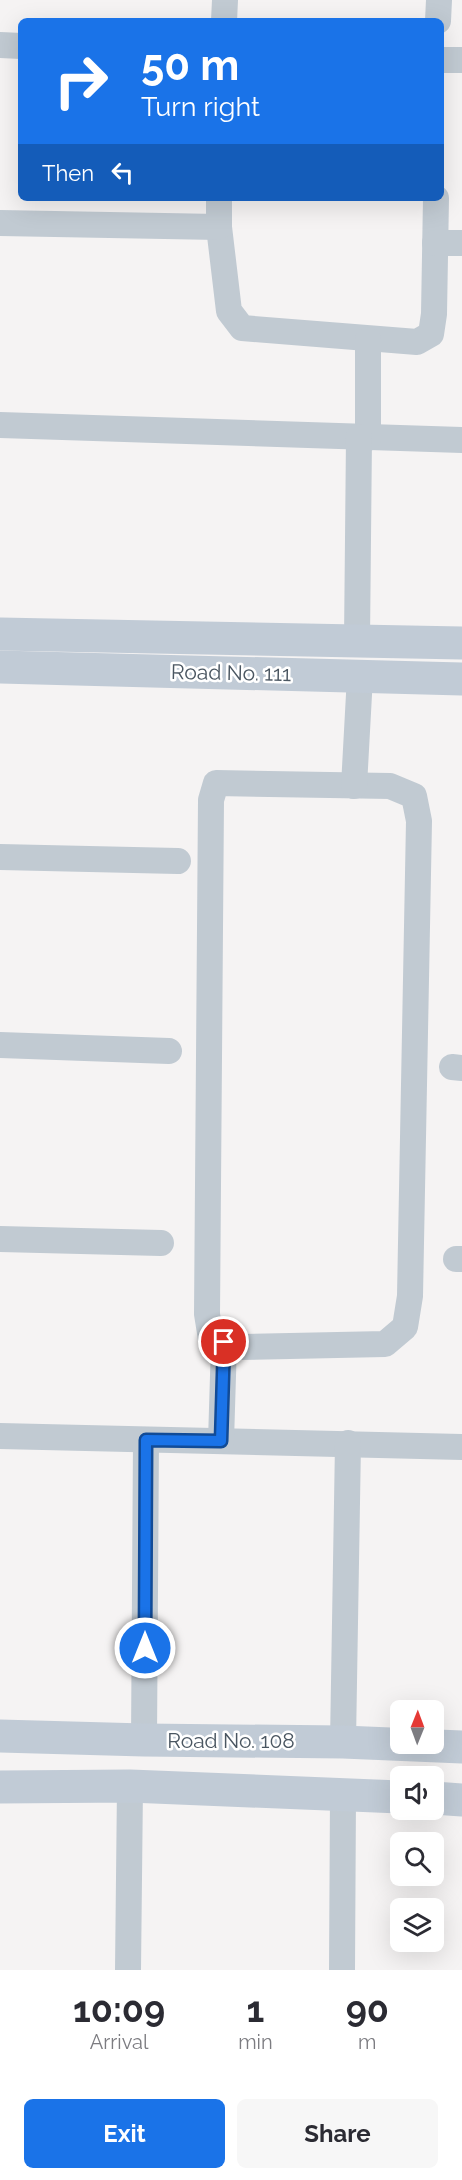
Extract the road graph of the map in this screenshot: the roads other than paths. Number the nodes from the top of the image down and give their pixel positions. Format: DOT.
graph roads {
  1 [pos="225,0"];
  2 [pos="439,0"];
  3 [pos="224,18"];
  4 [pos="438,18"];
  5 [pos="0,45"];
  6 [pos="18,46"];
  7 [pos="444,60"];
  8 [pos="462,60"];
  9 [pos="219,201"];
  10 [pos="436,201"];
  11 [pos="0,223"];
  12 [pos="219,227"];
  13 [pos="435,243"];
  14 [pos="462,243"];
  15 [pos="368,340"];
  16 [pos="0,425"];
  17 [pos="363,437"];
  18 [pos="462,440"];
  19 [pos="0,634"];
  20 [pos="357,641"];
  21 [pos="462,644"];
  22 [pos="0,667"];
  23 [pos="360,676"];
  24 [pos="462,679"];
  25 [pos="354,786"];
  26 [pos="0,857"];
  27 [pos="178,861"];
  28 [pos="0,1045"];
  29 [pos="169,1051"];
  30 [pos="0,1239"];
  31 [pos="161,1243"];
  32 [pos="224,1342"];
  33 [pos="0,1436"];
  34 [pos="146,1440"];
  35 [pos="221,1441"];
  36 [pos="348,1443"];
  37 [pos="462,1447"];
  38 [pos="0,1736"];
  39 [pos="144,1740"];
  40 [pos="343,1742"];
  41 [pos="462,1747"];
  42 [pos="130,1786"];
  43 [pos="0,1787"];
  44 [pos="343,1795"];
  45 [pos="390,1797"];
  46 [pos="444,1799"];
  47 [pos="462,1800"];
  48 [pos="128,1970"];
  49 [pos="342,1970"];
  1 -- 3 [label="street"];
  2 -- 4 [label="street"];
  5 -- 6 [label="street"];
  7 -- 8 [label="street"];
  9 -- 12 [label="street"];
  10 -- 13 [label="street"];
  11 -- 12 [label="street"];
  12 -- 15 [label="street"];
  13 -- 14 [label="street"];
  13 -- 15 [label="street"];
  15 -- 17 [label="street"];
  16 -- 17 [label="street"];
  17 -- 18 [label="street"];
  17 -- 20 [label="street"];
  19 -- 20 [label="street, Road No. 111"];
  20 -- 21 [label="street, Road No. 111"];
  22 -- 23 [label="street, Road No. 111"];
  23 -- 24 [label="street, Road No. 111"];
  23 -- 25 [label="street"];
  25 -- 32 [label="street"];
  25 -- 32 [label="street"];
  26 -- 27 [label="street"];
  28 -- 29 [label="street"];
  30 -- 31 [label="street"];
  32 -- 35 [label="street"];
  33 -- 34 [label="street"];
  34 -- 35 [label="street"];
  34 -- 39 [label="street"];
  35 -- 36 [label="street"];
  36 -- 37 [label="street"];
  36 -- 40 [label="street"];
  38 -- 39 [label="street, Road No. 108"];
  39 -- 40 [label="street, Road No. 108"];
  40 -- 41 [label="street, Road No. 108"];
  42 -- 43 [label="street"];
  42 -- 44 [label="street"];
  42 -- 48 [label="street"];
  44 -- 45 [label="street"];
  44 -- 49 [label="street"];
  46 -- 47 [label="street"];
}
